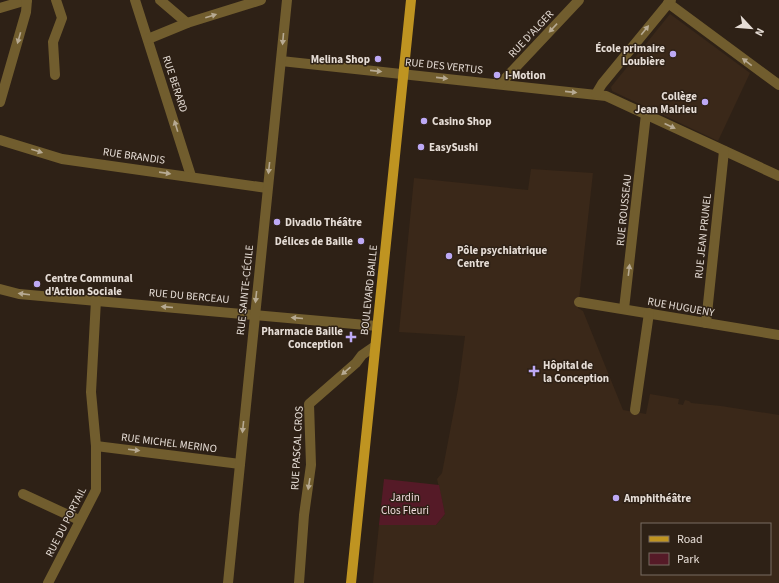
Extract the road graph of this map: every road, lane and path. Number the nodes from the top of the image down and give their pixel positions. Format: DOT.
graph roads {
  1 [pos="27,0"];
  2 [pos="56,0"];
  3 [pos="135,0"];
  4 [pos="160,0"];
  5 [pos="261,0"];
  6 [pos="287,0"];
  7 [pos="411,0"];
  8 [pos="579,0"];
  9 [pos="669,2"];
  10 [pos="0,8"];
  11 [pos="187,23"];
  12 [pos="148,39"];
  13 [pos="281,61"];
  14 [pos="403,74"];
  15 [pos="55,75"];
  16 [pos="500,84"];
  17 [pos="779,85"];
  18 [pos="596,94"];
  19 [pos="0,102"];
  20 [pos="646,114"];
  21 [pos="0,140"];
  22 [pos="724,151"];
  23 [pos="191,176"];
  24 [pos="779,176"];
  25 [pos="267,188"];
  26 [pos="0,289"];
  27 [pos="96,300"];
  28 [pos="579,302"];
  29 [pos="624,309"];
  30 [pos="649,313"];
  31 [pos="254,314"];
  32 [pos="706,323"];
  33 [pos="377,326"];
  34 [pos="779,335"];
  35 [pos="375,346"];
  36 [pos="635,410"];
  37 [pos="96,446"];
  38 [pos="240,464"];
  39 [pos="23,494"];
  40 [pos="80,520"];
  41 [pos="48,583"];
  42 [pos="228,583"];
  43 [pos="300,583"];
  44 [pos="351,583"];
  1 -- 10 [label="street"];
  1 -- 19 [label="street, one-way"];
  2 -- 15 [label="street"];
  3 -- 12 [label="street, RUE BERARD"];
  4 -- 11 [label="street"];
  11 -- 5 [label="street, one-way"];
  6 -- 13 [label="street, RUE SAINTE-CÉCILE, one-way"];
  7 -- 14 [label="main road, BOULEVARD BAILLE"];
  8 -- 16 [label="street, RUE D'ALGER, one-way"];
  17 -- 9 [label="street, one-way"];
  18 -- 9 [label="street, one-way"];
  11 -- 12 [label="street"];
  23 -- 12 [label="street, RUE BERARD, one-way"];
  13 -- 14 [label="street, RUE DES VERTUS, one-way"];
  13 -- 25 [label="street, RUE SAINTE-CÉCILE, one-way"];
  14 -- 16 [label="street, RUE DES VERTUS, one-way"];
  14 -- 33 [label="main road, BOULEVARD BAILLE"];
  16 -- 18 [label="street, RUE DES VERTUS, one-way"];
  18 -- 20 [label="street, RUE DES VERTUS"];
  20 -- 22 [label="street, RUE DES VERTUS, one-way"];
  29 -- 20 [label="street, RUE ROUSSEAU, one-way"];
  21 -- 23 [label="street, RUE BRANDIS, one-way"];
  22 -- 24 [label="street, RUE DES VERTUS"];
  22 -- 32 [label="street, RUE JEAN PRUNEL"];
  23 -- 25 [label="street, RUE BRANDIS"];
  25 -- 31 [label="street, RUE SAINTE-CÉCILE, one-way"];
  27 -- 26 [label="street, RUE DU BERCEAU, one-way"];
  31 -- 27 [label="street, RUE DU BERCEAU, one-way"];
  27 -- 37 [label="street, RUE DU PORTAIL"];
  28 -- 29 [label="street, RUE HUGUENY"];
  29 -- 30 [label="street, RUE HUGUENY"];
  30 -- 32 [label="street, RUE HUGUENY"];
  30 -- 36 [label="street"];
  33 -- 31 [label="street, RUE DU BERCEAU, one-way"];
  31 -- 38 [label="street, RUE SAINTE-CÉCILE, one-way"];
  32 -- 34 [label="street, RUE HUGUENY"];
  33 -- 35 [label="main road, BOULEVARD BAILLE"];
  35 -- 43 [label="street, RUE PASCAL CROS, one-way"];
  35 -- 44 [label="main road, BOULEVARD BAILLE"];
  37 -- 38 [label="street, RUE MICHEL MERINO, one-way"];
  37 -- 40 [label="street, RUE DU PORTAIL"];
  38 -- 42 [label="street, RUE SAINTE-CÉCILE"];
  39 -- 40 [label="street"];
  40 -- 41 [label="street, RUE DU PORTAIL"];
}
